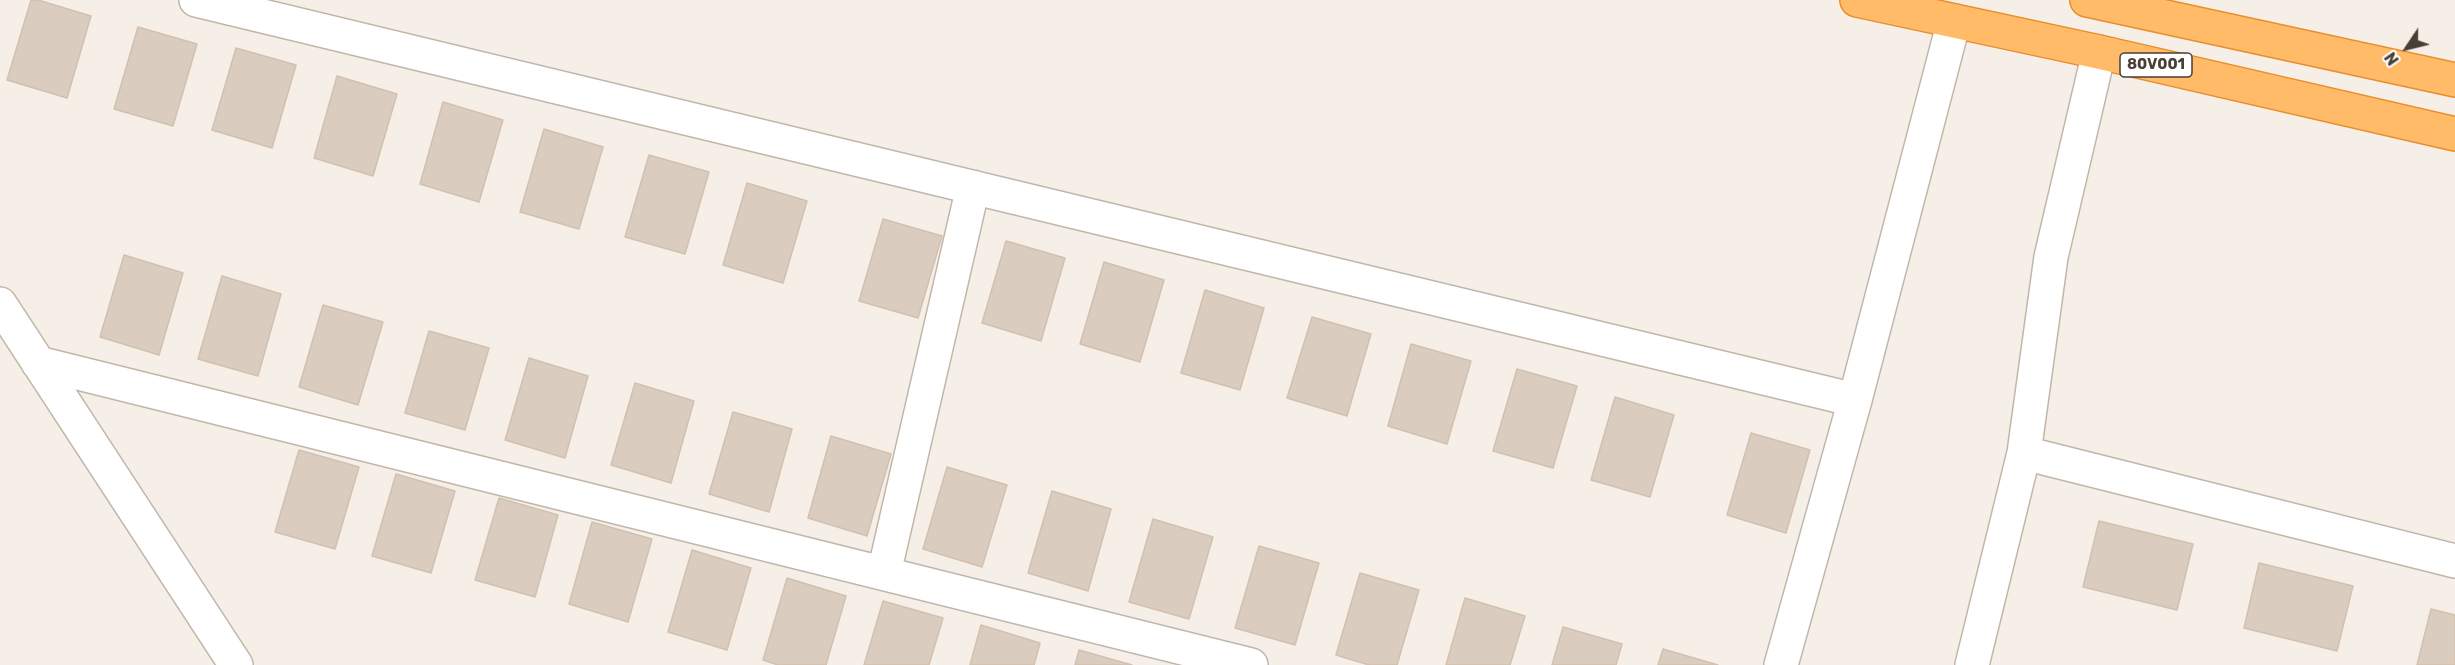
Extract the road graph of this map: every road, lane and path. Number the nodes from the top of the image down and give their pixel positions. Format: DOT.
graph roads {
  1 [pos="196,0"];
  2 [pos="1857,0"];
  3 [pos="2087,0"];
  4 [pos="2143,6"];
  5 [pos="1954,21"];
  6 [pos="2099,51"];
  7 [pos="2455,80"];
  8 [pos="2455,134"];
  9 [pos="973,187"];
  10 [pos="0,304"];
  11 [pos="38,363"];
  12 [pos="1855,400"];
  13 [pos="2024,453"];
  14 [pos="2455,561"];
  15 [pos="884,573"];
  16 [pos="236,665"];
  17 [pos="1251,665"];
  18 [pos="1781,665"];
  19 [pos="1972,665"];
  1 -- 9 [label="street"];
  2 -- 5 [label="highway, 80V001"];
  3 -- 4 [label="highway"];
  4 -- 7 [label="highway"];
  5 -- 6 [label="highway, 80V001"];
  5 -- 12 [label="street"];
  6 -- 8 [label="highway, 80V001"];
  6 -- 13 [label="street"];
  9 -- 12 [label="street"];
  9 -- 15 [label="street"];
  10 -- 11 [label="street"];
  11 -- 15 [label="street"];
  11 -- 16 [label="street"];
  12 -- 18 [label="street"];
  13 -- 14 [label="street"];
  13 -- 19 [label="street"];
  15 -- 17 [label="street"];
}
